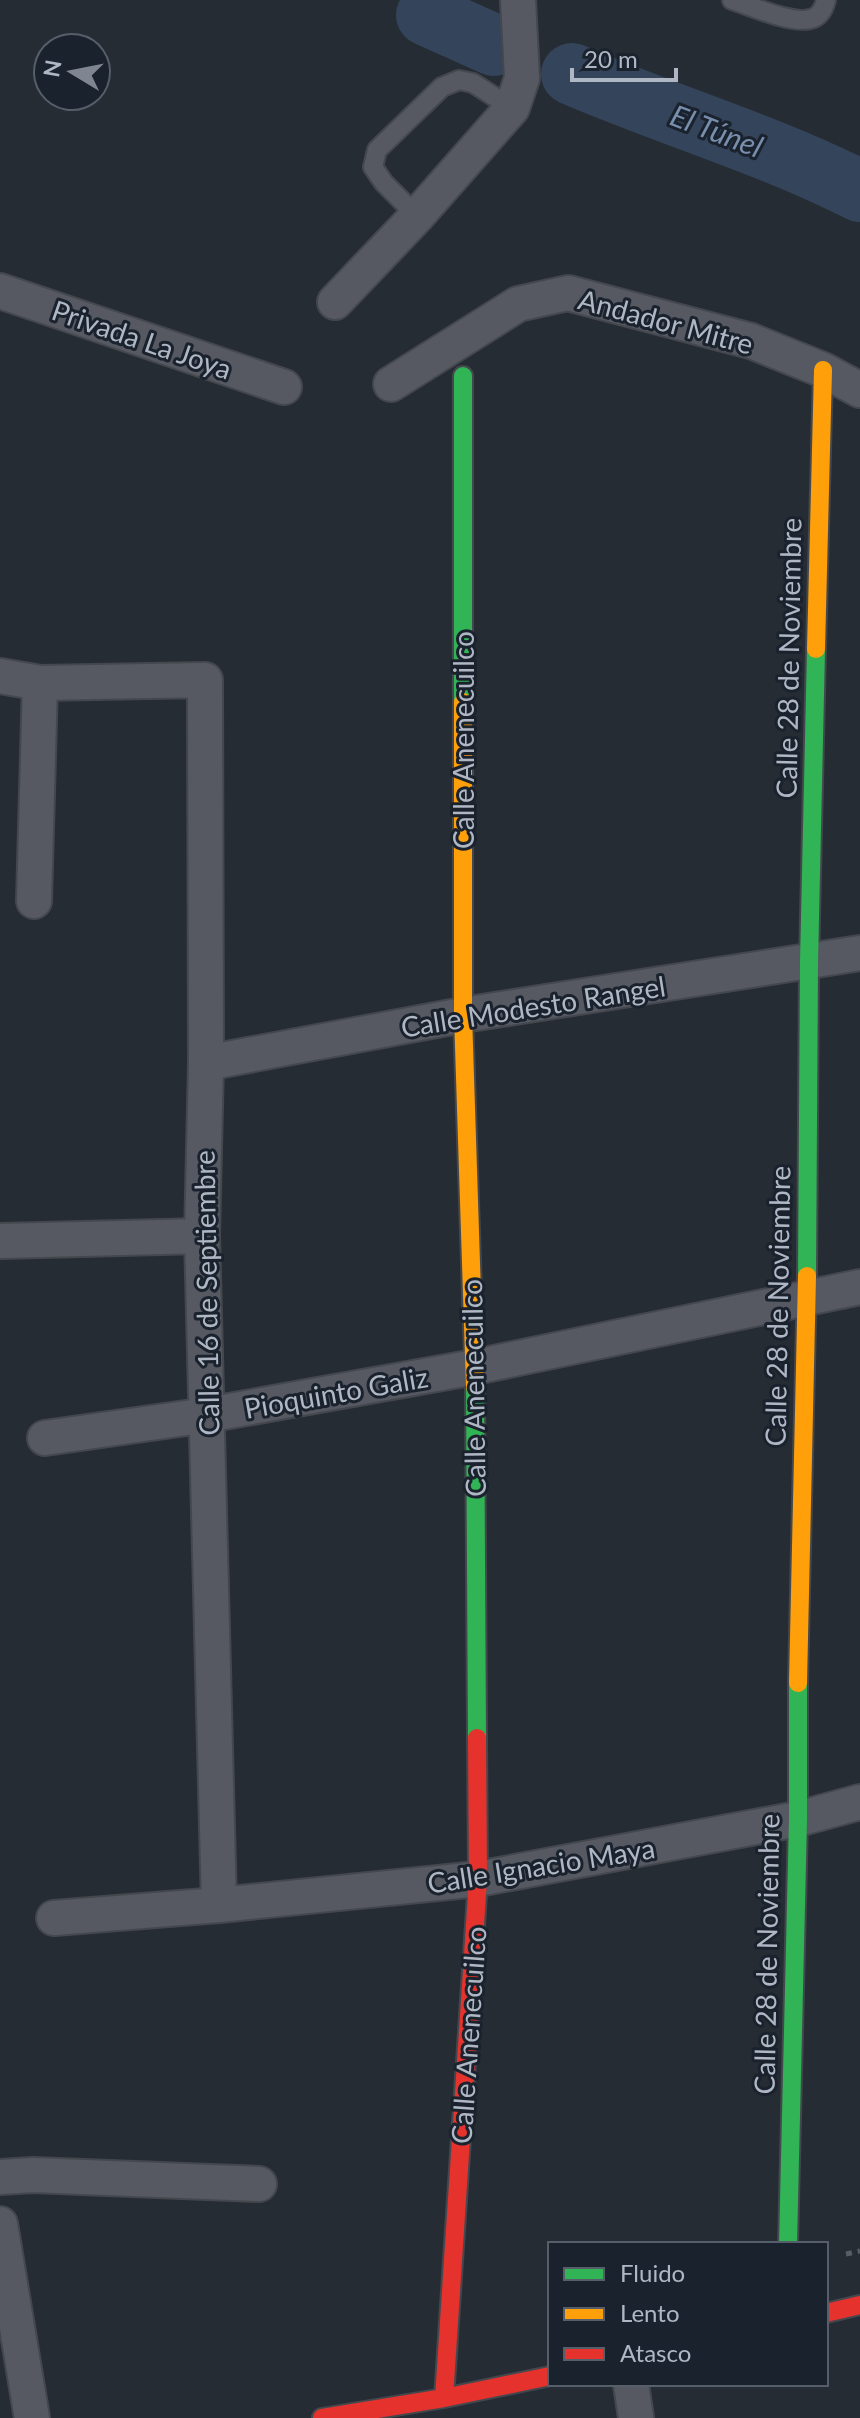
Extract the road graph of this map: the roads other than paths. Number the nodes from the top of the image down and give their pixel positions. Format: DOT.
graph roads {
  1 [pos="518,0"];
  2 [pos="732,0"];
  3 [pos="826,0"];
  4 [pos="512,108"];
  5 [pos="417,216"];
  6 [pos="0,291"];
  7 [pos="335,302"];
  8 [pos="823,370"];
  9 [pos="463,376"];
  10 [pos="391,384"];
  11 [pos="284,387"];
  12 [pos="860,390"];
  13 [pos="0,676"];
  14 [pos="40,683"];
  15 [pos="34,901"];
  16 [pos="860,953"];
  17 [pos="809,963"];
  18 [pos="463,1015"];
  19 [pos="206,1063"];
  20 [pos="202,1236"];
  21 [pos="0,1241"];
  22 [pos="860,1287"];
  23 [pos="807,1296"];
  24 [pos="475,1367"];
  25 [pos="207,1415"];
  26 [pos="45,1438"];
  27 [pos="860,1802"];
  28 [pos="798,1819"];
  29 [pos="478,1879"];
  30 [pos="219,1905"];
  31 [pos="54,1918"];
  32 [pos="0,2177"];
  33 [pos="259,2184"];
  34 [pos="0,2224"];
  35 [pos="788,2242"];
  36 [pos="860,2305"];
  37 [pos="828,2313"];
  38 [pos="548,2376"];
  39 [pos="631,2386"];
  40 [pos="444,2398"];
  41 [pos="32,2418"];
  42 [pos="322,2418"];
  43 [pos="636,2418"];
  1 -- 4 [label="street"];
  2 -- 3 [label="lane"];
  4 -- 5 [label="street"];
  4 -- 5 [label="lane"];
  5 -- 7 [label="street"];
  6 -- 11 [label="street, Privada La Joya"];
  8 -- 10 [label="street, Andador Mitre"];
  8 -- 12 [label="street, Andador Mitre"];
  8 -- 17 [label="street, Calle 28 de Noviembre"];
  9 -- 18 [label="street, Calle Anenecuilco"];
  13 -- 14 [label="street"];
  14 -- 15 [label="street"];
  14 -- 19 [label="street, Calle 16 de Septiembre"];
  16 -- 17 [label="street, Calle Modesto Rangel"];
  17 -- 18 [label="street, Calle Modesto Rangel"];
  17 -- 23 [label="street, Calle 28 de Noviembre"];
  18 -- 19 [label="street, Calle Modesto Rangel"];
  18 -- 24 [label="street, Calle Anenecuilco"];
  19 -- 20 [label="street, Calle 16 de Septiembre"];
  20 -- 21 [label="street"];
  20 -- 25 [label="street, Calle 16 de Septiembre"];
  22 -- 23 [label="street, Pioquinto Galiz"];
  23 -- 24 [label="street, Pioquinto Galiz"];
  23 -- 28 [label="street, Calle 28 de Noviembre"];
  24 -- 25 [label="street, Pioquinto Galiz"];
  24 -- 29 [label="street, Calle Anenecuilco"];
  25 -- 26 [label="street, Pioquinto Galiz"];
  25 -- 30 [label="street, Calle 16 de Septiembre"];
  27 -- 28 [label="street, Calle Ignacio Maya"];
  28 -- 29 [label="street, Calle Ignacio Maya"];
  28 -- 35 [label="street, Calle 28 de Noviembre"];
  29 -- 30 [label="street, Calle Ignacio Maya"];
  29 -- 40 [label="street, Calle Anenecuilco"];
  30 -- 31 [label="street, Calle Ignacio Maya"];
  32 -- 33 [label="street"];
  34 -- 41 [label="street"];
  36 -- 37 [label="street"];
  38 -- 40 [label="street"];
  39 -- 43 [label="street"];
  40 -- 42 [label="street"];
}
